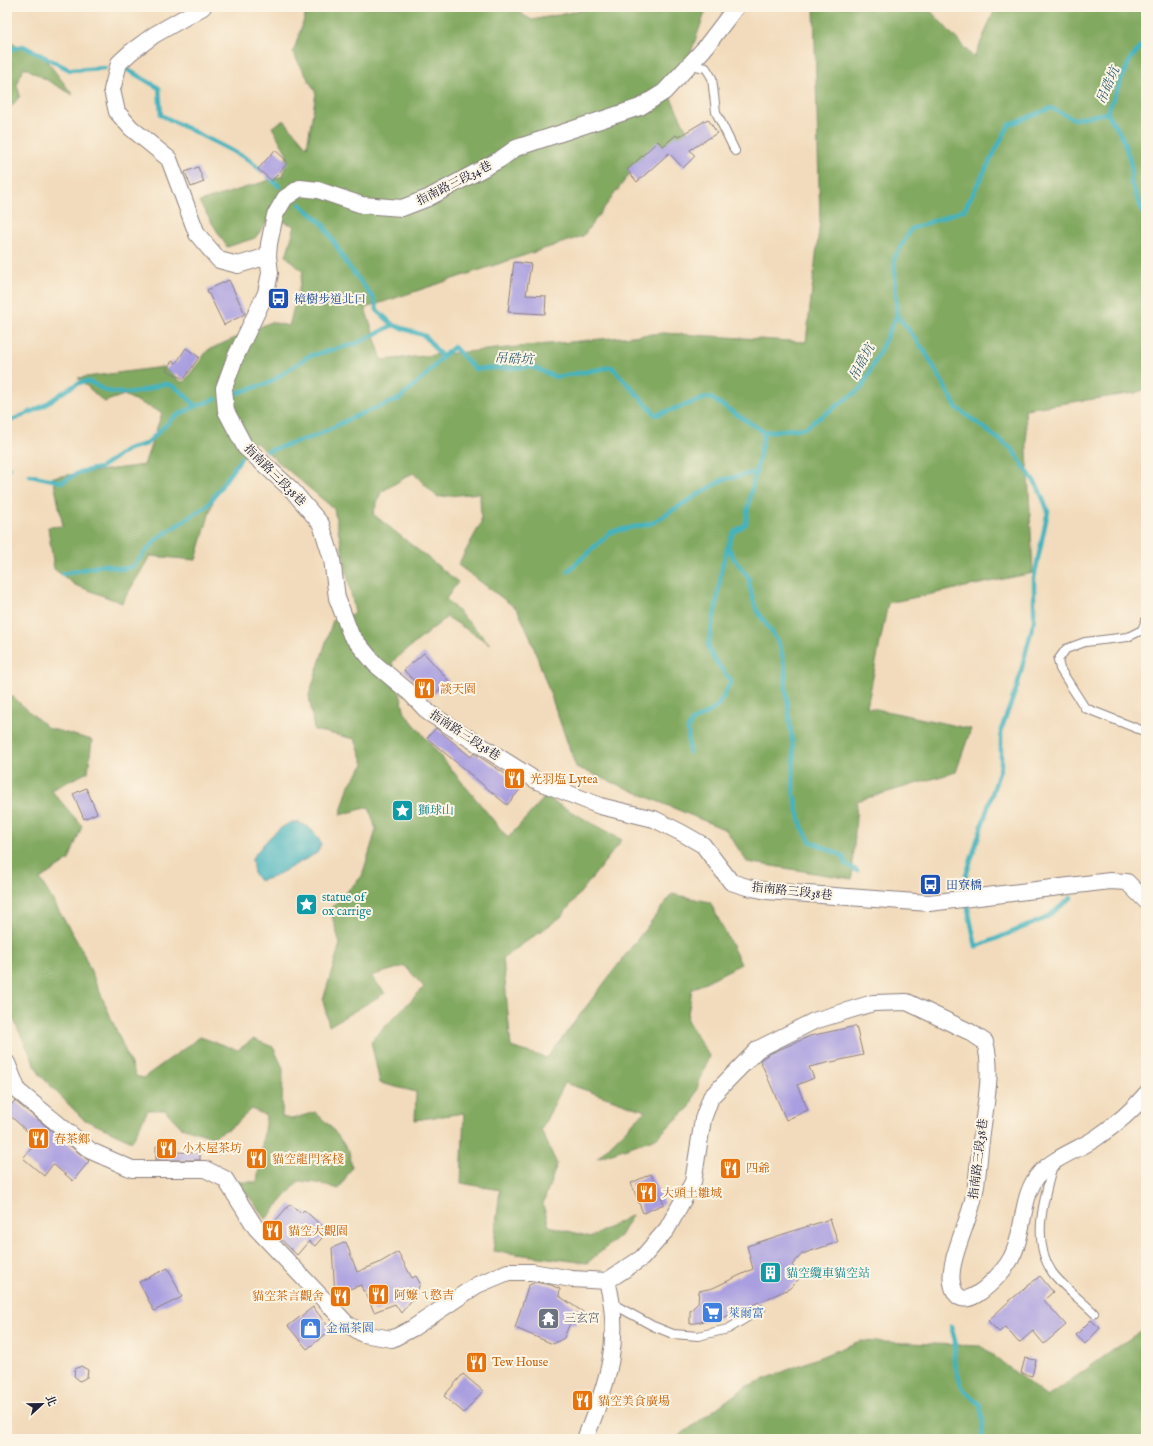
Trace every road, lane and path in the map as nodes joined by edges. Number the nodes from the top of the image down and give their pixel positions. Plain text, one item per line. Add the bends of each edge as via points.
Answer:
1 (203, 7) edge
2 (736, 7) edge
3 (690, 64) junction
4 (735, 151) dead end
5 (268, 256) junction
6 (1146, 620) edge
7 (1146, 732) edge
8 (1146, 902) edge
9 (7, 1063) edge
10 (1146, 1094) edge
11 (1053, 1162) junction
12 (607, 1281) junction
13 (613, 1304) junction
14 (761, 1309) dead end
15 (1094, 1313) dead end
16 (585, 1439) edge

1 - 5 street via 154,35 130,52 120,63 112,90 117,112 131,128 169,159 197,234 219,260 238,265
2 - 3 street, 指南路三段34巷
3 - 4 lane via 706,68 712,78 716,112
3 - 5 street, 指南路三段34巷 via 664,92 640,107 516,148 499,160 428,198 402,208 362,205 318,190 300,188 285,198 275,215
5 - 8 street, 指南路三段38巷 via 270,273 266,293 235,358 224,388 226,411 245,447 292,490 321,524 332,560 337,598 351,635 375,664 410,693 429,713 537,781 600,806 654,819 703,845 731,882 747,887 767,891 929,903 1110,881 1127,882
6 - 7 lane via 1142,630 1128,636 1085,642 1066,649 1058,660 1060,669 1085,708
9 - 12 street via 18,1091 91,1151 132,1169 205,1169 225,1179 256,1228 346,1323 363,1334 392,1339 477,1285 508,1272 532,1272 572,1279
10 - 11 street, 指南路三段38巷 via 1097,1138
11 - 12 street, 指南路三段38巷 via 1040,1173 1030,1188 1017,1248 1010,1262 986,1289 975,1296 960,1296 954,1290 951,1269 975,1190 989,1066 986,1042 907,1002 873,1003 814,1021 758,1049 711,1097 702,1119 693,1182 667,1229 642,1258
11 - 15 lane via 1042,1204 1043,1256 1053,1274
12 - 13 street
13 - 14 lane via 673,1334 698,1336 728,1329
13 - 16 street via 610,1371

